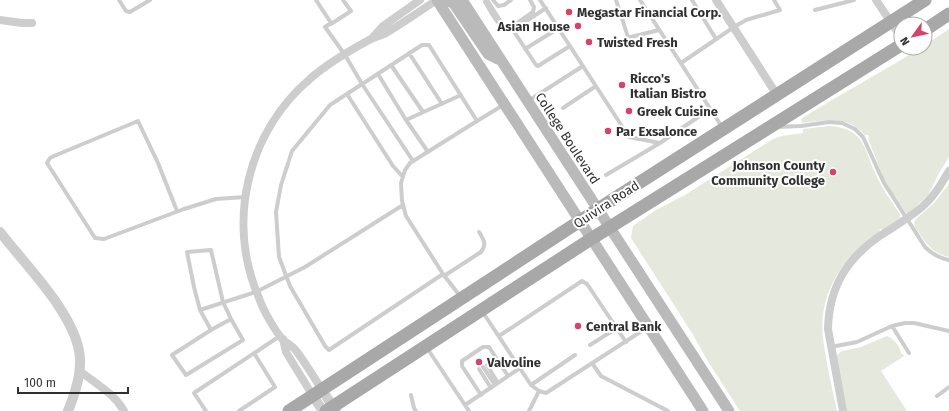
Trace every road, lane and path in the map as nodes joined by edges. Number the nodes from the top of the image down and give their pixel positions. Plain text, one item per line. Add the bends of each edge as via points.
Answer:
1 (119, 0) edge
2 (150, 0) edge
3 (316, 0) edge
4 (343, 0) edge
5 (420, 0) edge
6 (437, 0) edge
7 (448, 0) edge
8 (462, 0) edge
9 (486, 0) edge
10 (493, 0) edge
11 (511, 0) edge
12 (530, 0) edge
13 (540, 0) edge
14 (616, 0) edge
15 (640, 0) edge
16 (692, 0) edge
17 (716, 0) edge
18 (774, 0) edge
19 (854, 0) edge
20 (876, 0) edge
21 (925, 0) edge
22 (546, 8) junction
23 (815, 10) dead end
24 (949, 14) edge
25 (0, 20) edge
26 (891, 21) junction
27 (32, 23) dead end
28 (331, 24) junction
29 (893, 24) edge
30 (933, 25) edge
31 (734, 27) junction
32 (558, 28) junction
33 (512, 29) junction
34 (659, 30) junction
35 (371, 39) junction
36 (716, 39) junction
37 (570, 46) junction
38 (525, 49) junction
39 (893, 50) edge
40 (409, 53) junction
41 (345, 55) junction
42 (500, 59) junction
43 (681, 63) junction
44 (391, 65) junction
45 (583, 66) junction
46 (378, 74) junction
47 (362, 84) junction
48 (596, 86) junction
49 (347, 94) junction
50 (461, 95) junction
51 (777, 95) junction
52 (528, 102) junction
53 (442, 104) junction
54 (505, 104) junction
55 (563, 108) dead end
56 (710, 109) junction
57 (422, 112) junction
58 (406, 120) junction
59 (477, 121) junction
60 (768, 128) junction
61 (723, 129) junction
62 (660, 143) junction
63 (428, 152) junction
64 (413, 161) junction
65 (949, 171) edge
66 (606, 175) dead end
67 (403, 177) junction
68 (245, 197) junction
69 (403, 205) junction
70 (597, 209) junction
71 (177, 211) junction
72 (906, 219) junction
73 (580, 220) junction
74 (610, 228) junction
75 (0, 232) edge
76 (479, 232) dead end
77 (591, 239) junction
78 (949, 260) edge
79 (444, 275) junction
80 (286, 277) junction
81 (256, 292) junction
82 (461, 298) junction
83 (223, 302) junction
84 (200, 310) junction
85 (481, 310) junction
86 (231, 319) junction
87 (892, 326) junction
88 (649, 327) junction
89 (617, 328) junction
90 (211, 330) junction
91 (949, 331) edge
92 (499, 336) junction
93 (282, 338) junction
94 (626, 342) junction
95 (590, 345) dead end
96 (426, 346) junction
97 (830, 347) junction
98 (909, 352) dead end
99 (254, 353) junction
100 (575, 355) dead end
101 (592, 363) junction
102 (520, 368) junction
103 (80, 372) junction
104 (508, 376) junction
105 (495, 385) junction
106 (531, 385) junction
107 (949, 387) edge
108 (539, 391) junction
109 (318, 393) junction
110 (411, 395) dead end
111 (481, 395) junction
112 (937, 396) dead end
113 (465, 405) junction
114 (329, 410) edge
115 (68, 411) edge
116 (124, 411) edge
117 (206, 411) edge
118 (239, 411) edge
119 (289, 411) edge
120 (416, 411) edge
121 (469, 411) edge
122 (529, 411) edge
123 (668, 411) edge
124 (703, 411) edge
125 (730, 411) edge
126 (842, 411) edge

1 - 2 lane via 126,11 130,12
3 - 28 lane
4 - 28 lane via 351,11
5 - 35 street via 383,26
6 - 35 street via 385,34
6 - 54 main road
7 - 42 main road via 454,4 488,54
8 - 42 main road, College Boulevard
9 - 33 lane via 501,26 508,30
10 - 11 lane via 501,6
12 - 33 lane via 534,6 533,12
13 - 22 lane
14 - 34 lane via 628,37
15 - 34 lane
16 - 36 lane
17 - 31 street
18 - 31 lane via 780,10 746,20
19 - 23 lane
20 - 26 street
21 - 26 main road, Quivira Road
22 - 32 lane
22 - 33 lane
24 - 30 main road
25 - 27 street
26 - 29 street
26 - 51 main road, Quivira Road
28 - 41 lane via 325,28
31 - 36 lane
31 - 51 street
32 - 37 lane
32 - 38 lane
33 - 38 lane
34 - 43 lane
35 - 41 street
36 - 43 lane
37 - 38 lane via 538,66
37 - 45 lane
39 - 60 main road, Quivira Road
40 - 44 lane
40 - 50 lane via 422,45 429,45
40 - 53 lane
41 - 47 lane
41 - 68 street via 311,78 280,110 259,146
42 - 52 main road, College Boulevard
43 - 56 lane
44 - 46 lane
44 - 57 lane
45 - 48 lane
45 - 52 lane
46 - 47 lane
46 - 58 lane
47 - 49 lane
47 - 64 lane
48 - 55 lane
48 - 62 lane via 629,136
49 - 67 lane via 393,166
49 - 80 lane via 330,105 292,151 281,185 276,212 279,257
50 - 53 lane
50 - 59 lane
51 - 61 main road, Quivira Road
52 - 70 main road, College Boulevard
53 - 57 lane
54 - 59 lane
54 - 73 main road
56 - 61 lane
56 - 62 lane
57 - 58 lane
58 - 63 lane
59 - 63 lane
60 - 72 lane via 829,122 842,123 855,129 863,137 884,183
60 - 74 main road, Quivira Road
61 - 70 main road, Quivira Road
62 - 66 lane
63 - 64 lane
64 - 67 lane via 405,170
65 - 72 street via 933,196
67 - 69 lane
68 - 71 lane via 216,199
68 - 81 street via 245,251
69 - 79 lane via 406,216
69 - 80 lane
70 - 73 main road, Quivira Road
70 - 74 main road, College Boulevard
71 - 71 lane via 104,239 95,238 48,163 54,156 138,121
72 - 78 lane via 932,254
72 - 97 street via 865,246 843,273 833,294 828,315
73 - 77 main road
73 - 82 main road, Quivira Road
74 - 77 main road, Quivira Road
74 - 125 main road, College Boulevard
75 - 103 street via 69,324 79,352
76 - 79 lane via 485,241 481,252
77 - 85 main road, Quivira Road
77 - 88 main road
79 - 80 lane via 329,350
79 - 82 lane
80 - 81 lane
81 - 83 lane
81 - 93 street
82 - 109 main road, Quivira Road
83 - 84 lane
83 - 84 lane via 211,250 188,252
83 - 86 lane
84 - 90 lane
85 - 92 lane
85 - 96 main road, Quivira Road
86 - 90 lane
86 - 90 lane via 243,340 186,375 172,355
87 - 91 lane via 914,323
87 - 97 lane via 858,342
87 - 98 lane
88 - 94 lane
88 - 124 main road
89 - 92 lane via 587,284 582,281
89 - 94 lane
89 - 95 lane
92 - 102 lane
93 - 99 lane
93 - 109 street via 296,350
94 - 101 lane
96 - 113 lane
96 - 114 main road, Quivira Road
97 - 126 street
99 - 117 lane via 194,393
99 - 118 lane via 275,386
100 - 106 lane
101 - 108 lane via 546,393
101 - 123 lane via 601,376
102 - 104 lane
102 - 106 lane
103 - 115 street
103 - 116 street via 106,390
104 - 105 lane
104 - 111 lane via 489,348 484,347 462,361 461,364
105 - 105 lane via 483,367
105 - 111 lane
106 - 108 lane
107 - 112 lane
108 - 122 lane
109 - 114 street
109 - 119 main road, Quivira Road
110 - 120 lane
111 - 113 lane
113 - 121 lane

